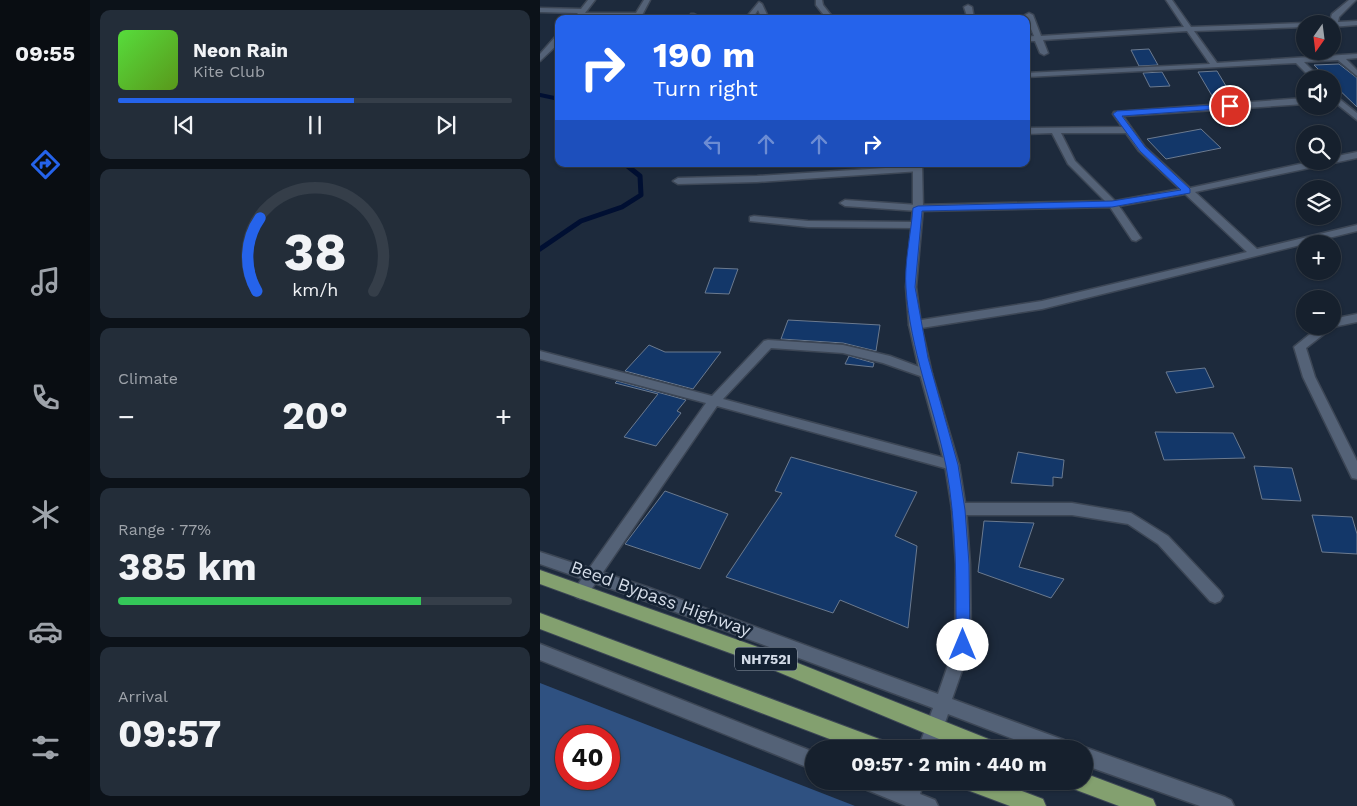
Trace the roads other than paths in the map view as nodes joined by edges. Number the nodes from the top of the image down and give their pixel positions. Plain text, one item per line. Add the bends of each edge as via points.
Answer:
1 (592, 0) edge
2 (647, 0) edge
3 (819, 0) edge
4 (1169, 0) edge
5 (1352, 0) edge
6 (968, 7) dead end
7 (540, 10) edge
8 (580, 15) edge
9 (638, 15) edge
10 (751, 15) edge
11 (764, 15) edge
12 (828, 15) edge
13 (970, 15) edge
14 (1336, 15) edge
15 (1030, 18) edge
16 (1357, 24) edge
17 (1296, 25) edge
18 (1341, 25) edge
19 (1188, 29) junction
20 (1038, 39) junction
21 (1030, 40) edge
22 (540, 46) edge
23 (555, 46) edge
24 (1044, 53) dead end
25 (1357, 56) edge
26 (1341, 57) edge
27 (1341, 58) edge
28 (540, 59) edge
29 (1298, 60) joint
30 (1215, 66) junction
31 (1308, 70) edge
32 (1357, 74) edge
33 (1030, 75) edge
34 (1296, 102) edge
35 (1341, 104) edge
36 (1357, 117) edge
37 (1129, 130) junction
38 (1030, 131) edge
39 (1054, 131) junction
40 (1357, 155) edge
41 (1341, 158) edge
42 (917, 167) edge
43 (1296, 168) edge
44 (678, 181) dead end
45 (1187, 191) junction
46 (845, 203) dead end
47 (1112, 204) junction
48 (918, 208) junction
49 (754, 219) dead end
50 (915, 225) junction
51 (1357, 228) edge
52 (1136, 238) dead end
53 (1256, 254) junction
54 (1357, 318) edge
55 (1341, 321) edge
56 (915, 325) junction
57 (1316, 335) edge
58 (540, 354) edge
59 (926, 374) junction
60 (714, 401) junction
61 (952, 465) junction
62 (1357, 474) edge
63 (959, 510) junction
64 (540, 558) edge
65 (592, 576) junction
66 (540, 577) edge
67 (581, 592) junction
68 (1215, 596) dead end
69 (540, 620) edge
70 (540, 652) edge
71 (943, 704) junction
72 (933, 728) junction
73 (858, 740) edge
74 (929, 740) edge
75 (965, 740) edge
76 (1040, 740) edge
77 (805, 756) edge
78 (1093, 759) edge
79 (1093, 787) edge
80 (889, 790) edge
81 (913, 790) edge
82 (994, 790) edge
83 (910, 798) junction
84 (929, 806) edge
85 (1036, 806) edge
86 (1146, 806) edge
87 (1225, 806) edge

1 - 8 street
2 - 9 street
3 - 12 street
4 - 19 street
5 - 14 street
6 - 13 street
7 - 8 street
10 - 11 street via 759,4
15 - 20 street
16 - 18 street
17 - 19 street
19 - 20 street
19 - 30 street
20 - 21 street
20 - 24 street
22 - 23 street
23 - 28 street
25 - 26 street
27 - 32 street
29 - 30 street
29 - 31 street
30 - 33 street
34 - 37 street via 1117,114
35 - 36 street
37 - 39 street
37 - 45 street via 1142,149
38 - 39 street
39 - 47 street via 1070,162
40 - 41 street
42 - 44 street via 757,179
42 - 48 street
43 - 45 street
45 - 47 street
45 - 53 street
46 - 48 street
47 - 48 street
47 - 52 street
48 - 50 street
49 - 50 street via 808,224
50 - 56 street via 910,287
51 - 53 street
53 - 56 street via 1042,305
54 - 55 street
56 - 59 street
57 - 62 street via 1300,347 1309,377
58 - 60 street
59 - 60 street via 886,358 843,349 768,344
59 - 61 street
60 - 61 street
60 - 65 street
61 - 63 street
63 - 68 street via 1072,509 1131,518 1163,540
63 - 71 street via 963,645
64 - 65 street
65 - 67 street
65 - 71 street
66 - 67 highway, Beed Bypass Highway / NH752I
67 - 72 highway, Beed Bypass Highway / NH752I via 755,654
69 - 73 highway, NH752I
70 - 77 street
71 - 72 street
71 - 76 street
72 - 74 street
72 - 75 highway, Beed Bypass Highway / NH752I
78 - 87 street
79 - 86 highway
80 - 83 street
81 - 83 street
82 - 85 highway
83 - 84 street

